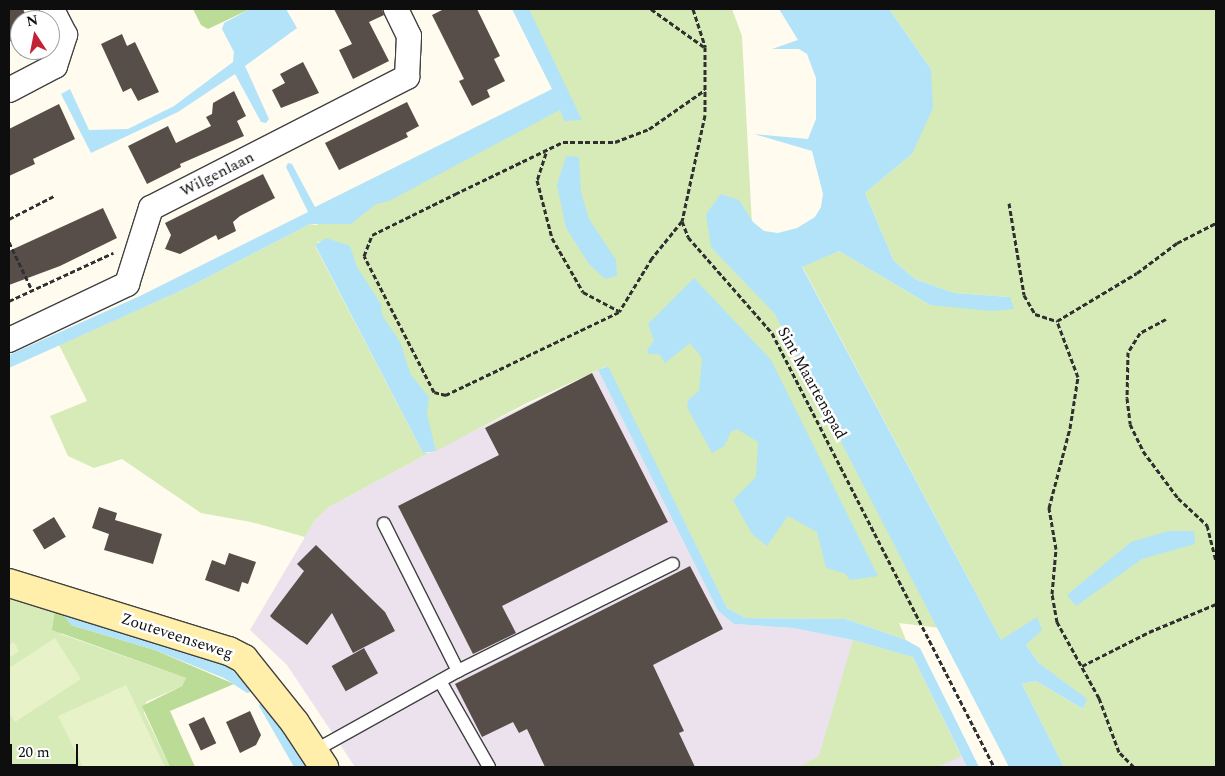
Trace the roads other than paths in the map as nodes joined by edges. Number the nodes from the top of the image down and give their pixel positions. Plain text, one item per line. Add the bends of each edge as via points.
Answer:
1 (52, 9) edge
2 (396, 9) edge
3 (9, 90) edge
4 (9, 340) edge
5 (384, 524) dead end
6 (673, 564) dead end
7 (9, 583) edge
8 (458, 671) junction
9 (440, 681) junction
10 (319, 759) edge
11 (489, 767) edge

1 - 3 street via 65,35 55,66
2 - 4 street, Wilgenlaan via 409,36 406,77 150,208 127,284
5 - 8 lane
6 - 8 lane
7 - 10 street, Zouteveenseweg via 229,651 255,670
8 - 9 lane
9 - 10 lane
9 - 11 lane

